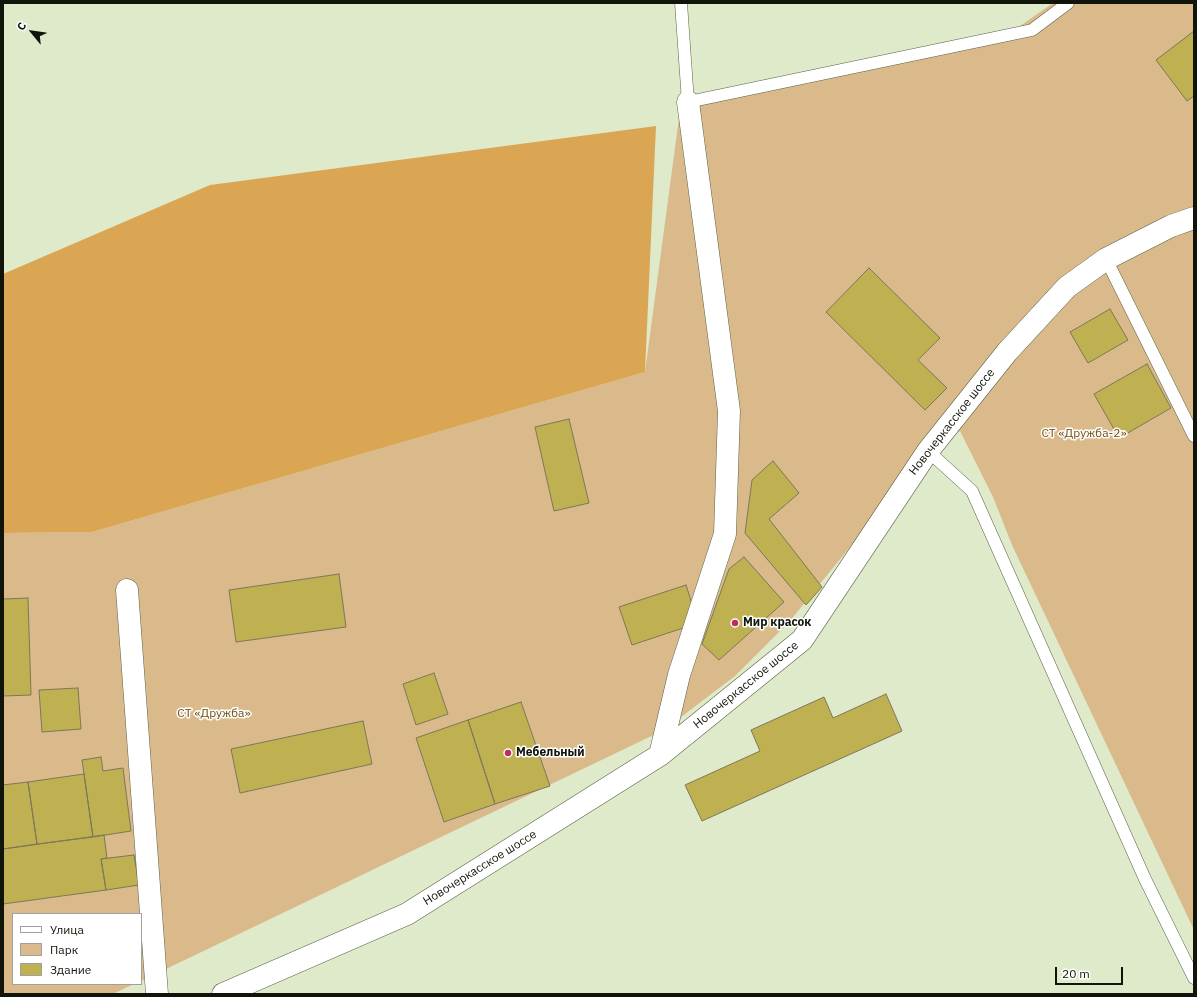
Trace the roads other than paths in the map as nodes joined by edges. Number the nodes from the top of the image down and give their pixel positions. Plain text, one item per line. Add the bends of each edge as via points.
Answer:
1 (680, 3) edge
2 (1068, 3) edge
3 (688, 102) junction
4 (1194, 218) edge
5 (1106, 260) junction
6 (1194, 436) edge
7 (928, 450) junction
8 (127, 590) dead end
9 (660, 755) junction
10 (1194, 978) edge
11 (157, 994) edge
12 (223, 994) edge

1 - 3 lane
2 - 3 lane via 1032,30
3 - 9 street via 729,411 726,534 679,675
4 - 5 street, Новочеркасское шоссе via 1171,226
5 - 6 lane
5 - 7 street, Новочеркасское шоссе via 1062,292 1007,352
7 - 9 street, Новочеркасское шоссе via 802,640
7 - 10 lane via 972,491 1145,879
8 - 11 street
9 - 12 street, Новочеркасское шоссе via 407,914

